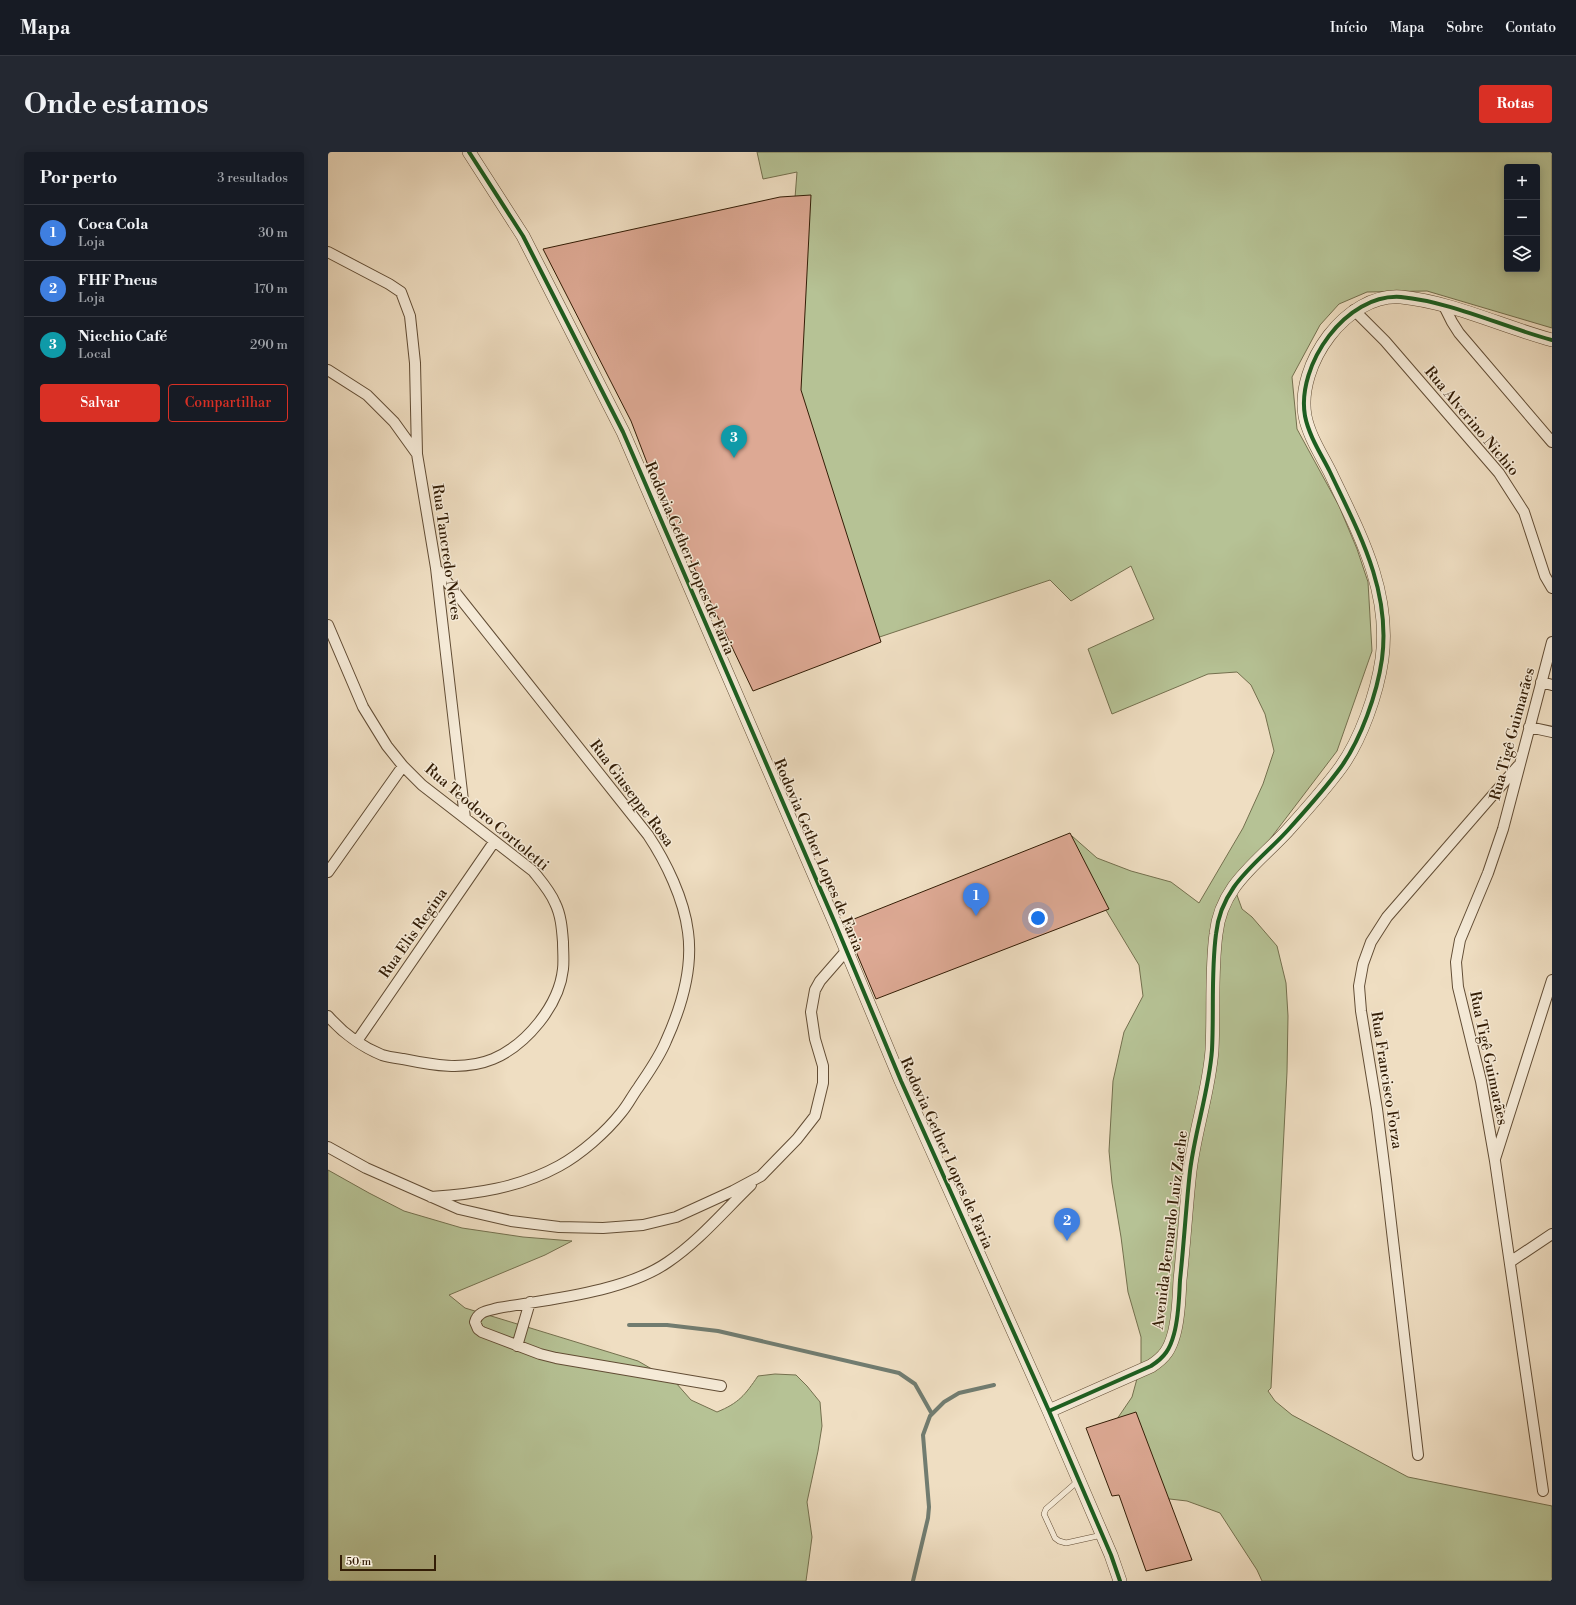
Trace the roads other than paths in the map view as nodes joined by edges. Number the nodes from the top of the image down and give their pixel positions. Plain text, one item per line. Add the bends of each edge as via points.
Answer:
1 (469, 152) edge
2 (328, 252) edge
3 (1444, 306) junction
4 (1354, 310) junction
5 (1552, 340) edge
6 (328, 370) edge
7 (1552, 442) edge
8 (418, 454) junction
9 (436, 568) junction
10 (1552, 588) edge
11 (328, 625) edge
12 (1552, 642) edge
13 (1541, 682) junction
14 (1552, 685) edge
15 (1529, 727) junction
16 (1552, 732) edge
17 (1520, 764) junction
18 (403, 766) junction
19 (465, 818) junction
20 (494, 842) junction
21 (328, 872) edge
22 (847, 950) junction
23 (1552, 980) edge
24 (328, 1016) edge
25 (357, 1041) junction
26 (328, 1147) edge
27 (1494, 1161) junction
28 (761, 1176) junction
29 (431, 1197) junction
30 (1552, 1234) edge
31 (1510, 1262) junction
32 (530, 1302) junction
33 (518, 1346) junction
34 (721, 1386) dead end
35 (1049, 1410) junction
36 (1418, 1455) dead end
37 (1078, 1481) junction
38 (1543, 1490) dead end
39 (1102, 1535) junction
40 (1120, 1581) edge

1 - 22 street, Rodovia Gether Lopes de Faria via 523,236 623,432
2 - 8 street, Rua Tancredo Neves via 401,292 410,316 415,363
3 - 4 street, Avenida Bernardo Luiz Zache via 1398,297 1383,298
3 - 5 street, Avenida Bernardo Luiz Zache
3 - 7 street via 1459,333
4 - 10 street, Rua Alverino Nichio via 1385,341 1499,473 1524,512
4 - 35 street, Avenida Bernardo Luiz Zache via 1334,328 1319,352 1308,379 1305,409 1313,437 1362,538 1382,605 1382,655 1375,695 1354,745 1342,766 1286,832 1241,876 1222,907 1214,947 1212,1051 1190,1170 1177,1323 1169,1348 1162,1359 1151,1366
6 - 8 street via 367,395 394,422
8 - 9 street, Rua Tancredo Neves
9 - 19 street, Rua Tancredo Neves
9 - 29 street, Rua Giuseppe Rosa via 660,853 682,907 689,948 687,976 666,1042 621,1113 600,1135 559,1166 511,1185 489,1191
11 - 18 street, Rua Teodoro Cortoletti via 363,708
12 - 13 street, Rua Tigê Guimarães
13 - 14 street
13 - 15 street, Rua Tigê Guimarães
15 - 16 street
15 - 17 street, Rua Tigê Guimarães
17 - 27 street, Rua Tigê Guimarães via 1503,829 1460,940 1456,962 1458,988 1481,1081
17 - 36 street, Rua Francisco Forza via 1387,917 1371,942 1358,986 1382,1148
18 - 19 street, Rua Teodoro Cortoletti via 422,785
18 - 21 street
19 - 20 street, Rua Teodoro Cortoletti
20 - 25 street, Rua Elis Regina
20 - 25 street, Rua Teodoro Cortoletti via 533,871 556,903 561,918 563,970 554,998 544,1017 511,1050 492,1060 469,1065 434,1065 382,1055
22 - 28 street via 820,981 812,1001 815,1039 823,1066 823,1083 815,1116 797,1139
22 - 35 street, Rodovia Gether Lopes de Faria via 898,1073
23 - 27 street
24 - 25 street, Rua Teodoro Cortoletti
26 - 29 street via 366,1168
27 - 31 street, Rua Tigê Guimarães
28 - 29 street via 676,1217 643,1225 603,1228 559,1227 511,1221 458,1209
28 - 32 street via 696,1239 667,1262 639,1277 610,1287
30 - 31 street
31 - 38 street, Rua Tigê Guimarães
32 - 33 street
32 - 33 street via 481,1312 476,1318 478,1329
33 - 34 street via 556,1358
35 - 37 street, Rodovia Gether Lopes de Faria
37 - 39 street, Rodovia Gether Lopes de Faria
37 - 39 lane via 1050,1504 1044,1514 1055,1538 1059,1541 1066,1543
39 - 40 street, Rodovia Gether Lopes de Faria

